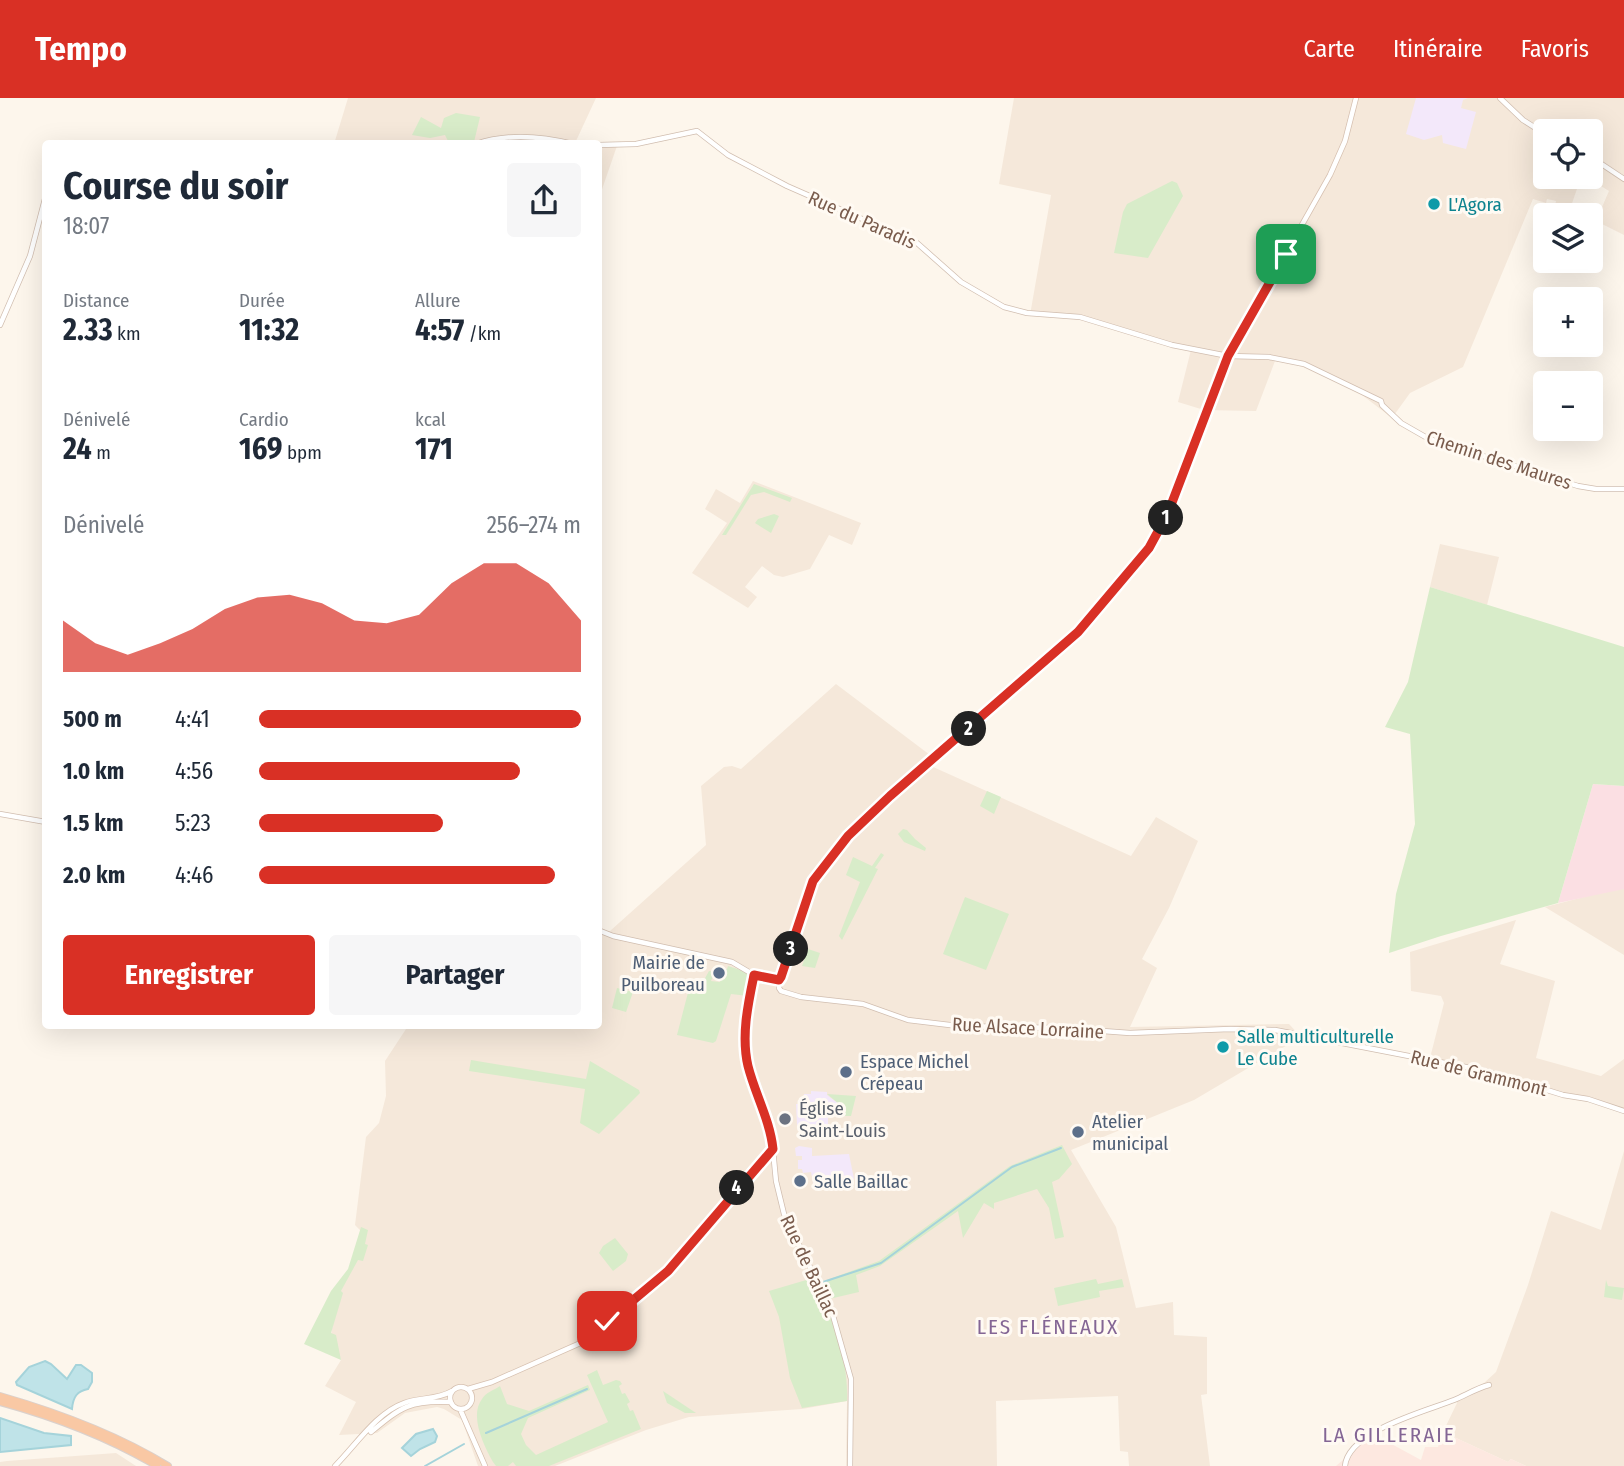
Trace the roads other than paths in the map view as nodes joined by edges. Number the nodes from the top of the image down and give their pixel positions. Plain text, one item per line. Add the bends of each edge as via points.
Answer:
1 (1356, 98) edge
2 (1500, 98) edge
3 (1533, 127) edge
4 (490, 140) edge
5 (552, 140) edge
6 (602, 145) edge
7 (1603, 165) edge
8 (1624, 179) edge
9 (42, 210) edge
10 (0, 325) edge
11 (1228, 356) junction
12 (1624, 489) edge
13 (0, 814) edge
14 (42, 821) edge
15 (602, 931) edge
16 (754, 975) junction
17 (779, 980) junction
18 (1291, 1034) joint
19 (1624, 1111) edge
20 (773, 1149) junction
21 (763, 1160) junction
22 (774, 1163) junction
23 (631, 1302) junction
24 (621, 1304) junction
25 (628, 1310) junction
26 (611, 1315) junction
27 (615, 1321) junction
28 (585, 1341) junction
29 (492, 1382) junction
30 (1489, 1385) dead end
31 (468, 1389) junction
32 (452, 1391) junction
33 (0, 1396) edge
34 (472, 1398) junction
35 (0, 1402) edge
36 (451, 1402) junction
37 (463, 1408) junction
38 (362, 1439) junction
39 (157, 1466) edge
40 (168, 1466) edge
41 (335, 1466) edge
42 (485, 1466) edge
43 (850, 1466) edge
44 (1345, 1466) edge

1 - 11 street via 1330,175
2 - 3 street
4 - 5 street via 532,136
6 - 11 street, Rue du Paradis via 636,144 697,131 728,155 787,186 917,243 961,282 1004,306 1027,313 1080,317 1164,343
7 - 8 street
9 - 10 street via 30,256
11 - 12 street, Chemin des Maures via 1304,364 1381,401 1401,423 1429,439 1578,486
11 - 17 street via 1168,513 1149,548 1078,632 863,822 817,872
13 - 14 street
15 - 16 street via 732,962
16 - 17 street
16 - 20 street, Rue de Baillac via 745,1030 747,1063
17 - 18 street, Rue Alsace Lorraine via 784,992 801,997 863,1004 908,1020 958,1026 1130,1033 1251,1029
18 - 19 street, Rue de Grammont via 1486,1070
20 - 21 street
20 - 22 street, Rue de Baillac
21 - 22 street
21 - 23 street via 668,1271
22 - 43 street, Rue de Baillac via 784,1214 832,1312 851,1380
23 - 24 street
23 - 25 street
24 - 25 street
24 - 26 street
25 - 27 street via 625,1321
26 - 27 street
26 - 28 street
27 - 28 street
28 - 29 street
29 - 31 street
29 - 34 street
30 - 44 street via 1390,1423 1352,1450
31 - 32 street
31 - 34 street
32 - 36 street
32 - 38 street via 395,1407
33 - 40 highway via 104,1432
34 - 37 street
35 - 39 highway via 96,1435
36 - 37 street
36 - 38 street via 404,1407
37 - 42 street
38 - 41 street

